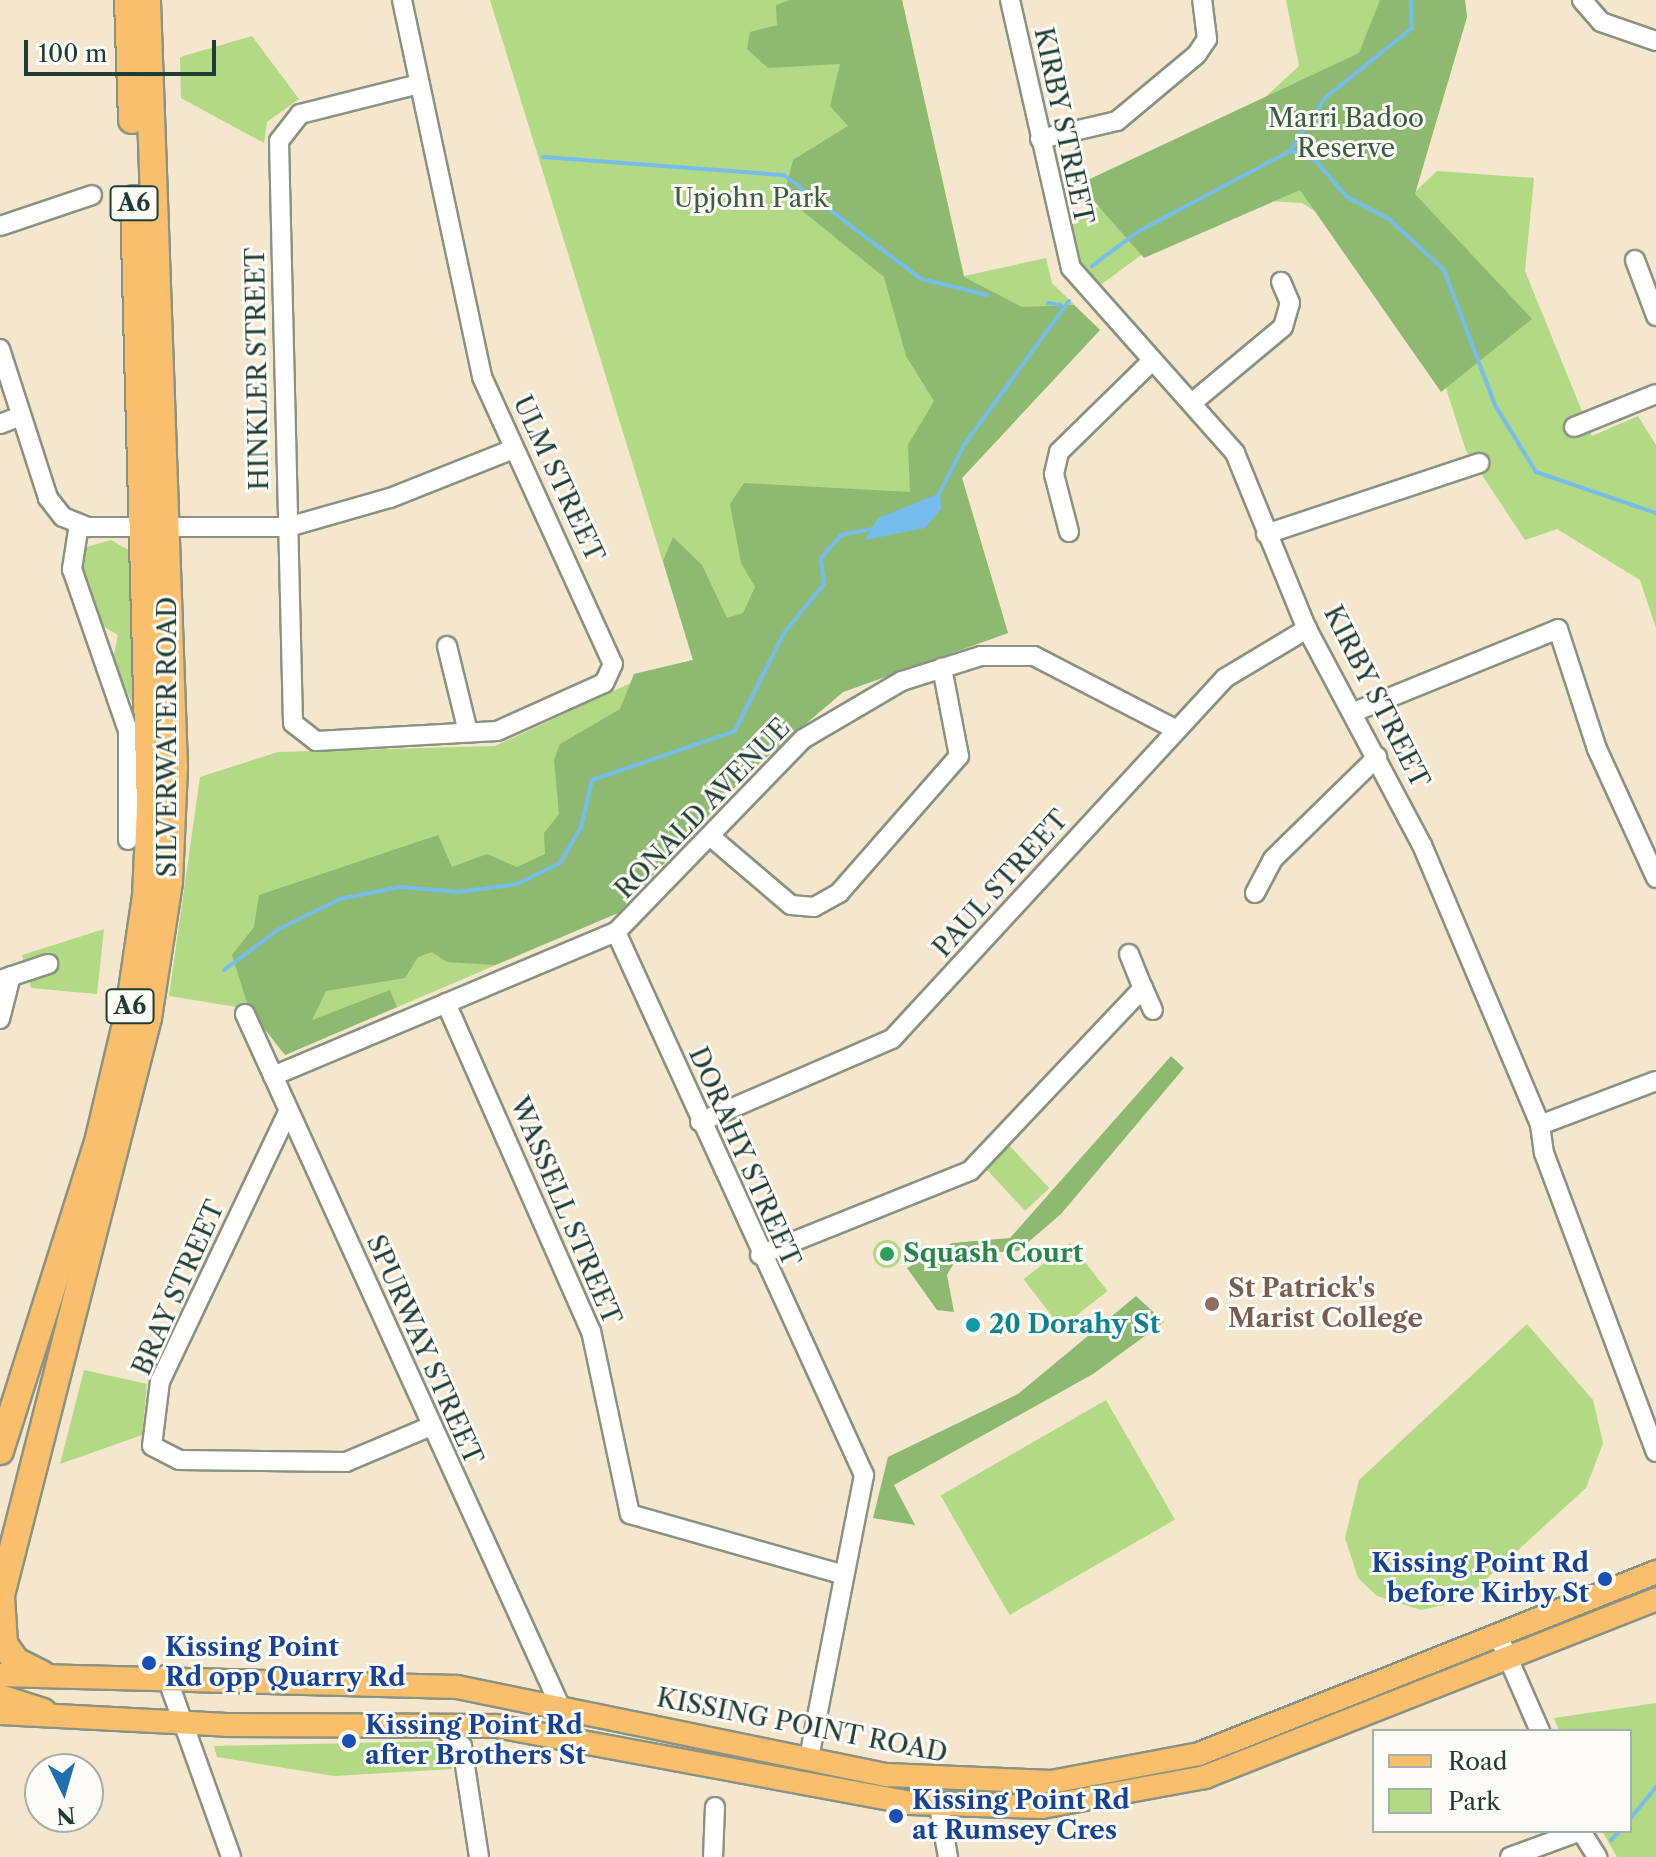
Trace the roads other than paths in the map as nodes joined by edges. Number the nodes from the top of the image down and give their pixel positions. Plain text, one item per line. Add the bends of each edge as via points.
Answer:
1 (128, 0) edge
2 (147, 0) edge
3 (402, 0) edge
4 (1010, 0) edge
5 (1202, 0) edge
6 (1582, 0) edge
7 (1656, 41) edge
8 (419, 84) junction
9 (1040, 139) junction
10 (92, 195) dead end
11 (0, 226) edge
12 (1635, 260) dead end
13 (1281, 282) dead end
14 (1656, 316) edge
15 (0, 349) edge
16 (1151, 362) junction
17 (1656, 394) edge
18 (1193, 402) junction
19 (21, 416) junction
20 (0, 424) edge
21 (1574, 427) dead end
22 (514, 449) junction
23 (1480, 463) dead end
24 (79, 524) junction
25 (288, 527) junction
26 (155, 532) junction
27 (1069, 532) dead end
28 (1266, 534) junction
29 (1307, 629) junction
30 (447, 646) dead end
31 (942, 668) junction
32 (1354, 712) junction
33 (1177, 730) junction
34 (468, 732) junction
35 (316, 741) joint
36 (1377, 757) junction
37 (711, 837) junction
38 (128, 840) dead end
39 (1656, 878) edge
40 (1255, 893) dead end
41 (616, 932) junction
42 (1129, 954) dead end
43 (48, 964) dead end
44 (6, 978) edge
45 (1143, 988) junction
46 (446, 1003) junction
47 (1153, 1010) dead end
48 (245, 1014) dead end
49 (0, 1019) edge
50 (273, 1076) junction
51 (1656, 1081) edge
52 (288, 1112) junction
53 (700, 1122) junction
54 (1540, 1125) junction
55 (760, 1255) junction
56 (17, 1394) junction
57 (429, 1427) junction
58 (0, 1428) edge
59 (0, 1451) edge
60 (1656, 1452) edge
61 (1656, 1572) edge
62 (841, 1574) junction
63 (0, 1598) edge
64 (1656, 1599) edge
65 (1498, 1635) junction
66 (1508, 1659) junction
67 (42, 1674) junction
68 (0, 1675) edge
69 (166, 1675) junction
70 (0, 1698) edge
71 (560, 1706) junction
72 (43, 1712) junction
73 (0, 1713) edge
74 (182, 1723) junction
75 (437, 1723) junction
76 (1539, 1729) edge
77 (809, 1759) junction
78 (939, 1806) junction
79 (715, 1807) dead end
80 (1576, 1833) edge
81 (1582, 1833) edge
82 (231, 1857) edge
83 (479, 1857) edge
84 (713, 1857) edge
85 (948, 1857) edge
86 (1510, 1857) edge
87 (1597, 1857) edge

1 - 26 highway, SILVERWATER ROAD / A6
2 - 26 highway, SILVERWATER ROAD / A6
3 - 8 street, ULM STREET
4 - 9 street, KIRBY STREET
5 - 9 street via 1207,39 1197,54 1117,121
6 - 7 street via 1601,22
8 - 22 street, ULM STREET via 482,377
8 - 25 street, HINKLER STREET via 300,114 279,141
9 - 16 street, KIRBY STREET via 1071,268
10 - 11 street
12 - 14 street
13 - 18 street via 1290,303 1283,327
15 - 19 street
16 - 18 street, KIRBY STREET
16 - 27 street via 1059,452 1054,474
17 - 21 street
18 - 28 street, KIRBY STREET via 1229,442
19 - 20 street
19 - 24 street via 48,498
22 - 25 street via 390,498
22 - 34 street, ULM STREET via 613,664 604,683 497,731
23 - 28 street
24 - 26 street
24 - 38 street via 72,569 128,731
25 - 26 street
25 - 35 street, HINKLER STREET via 293,723
26 - 56 highway, SILVERWATER ROAD / A6 via 150,807 132,995 99,1138
26 - 63 highway, SILVERWATER ROAD / A6 via 174,767 164,928 137,1065
28 - 29 street, KIRBY STREET
29 - 32 street, KIRBY STREET
29 - 33 street, PAUL STREET via 1238,667
30 - 34 street
31 - 33 street, RONALD AVENUE via 999,653 1034,656
31 - 37 street, RONALD AVENUE via 861,700 803,739
31 - 37 street via 959,756 839,893 814,907 791,905
32 - 36 street, KIRBY STREET
32 - 39 street via 1558,629 1597,749
33 - 53 street, PAUL STREET via 892,1039
34 - 35 street, ULM STREET
36 - 40 street via 1273,859
36 - 54 street, KIRBY STREET via 1422,845
37 - 41 street, RONALD AVENUE
41 - 46 street
41 - 53 street, DORAHY STREET
42 - 45 street
43 - 44 street
44 - 49 street
45 - 47 street
45 - 55 street via 970,1171
46 - 50 street
46 - 62 street, WASSELL STREET via 591,1331 630,1514
48 - 50 street, SPURWAY STREET
50 - 52 street, SPURWAY STREET
51 - 54 street
52 - 57 street, SPURWAY STREET
52 - 57 street, BRAY STREET via 160,1381 152,1446 179,1460 346,1462
53 - 55 street, DORAHY STREET
54 - 60 street, KIRBY STREET via 1544,1153
55 - 62 street, DORAHY STREET via 864,1475
56 - 58 highway, SILVERWATER ROAD / A6
56 - 59 highway, SILVERWATER ROAD / A6
57 - 71 street, SPURWAY STREET
61 - 65 main road, KISSING POINT ROAD
62 - 77 street, DORAHY STREET
63 - 67 highway, SILVERWATER ROAD via 4,1644 16,1661
64 - 66 main road, KISSING POINT ROAD
65 - 66 street
65 - 77 main road, KISSING POINT ROAD via 1245,1737 1136,1770 979,1784
66 - 76 street
66 - 78 main road, KISSING POINT ROAD via 1173,1786 1042,1807
67 - 68 main road, KISSING POINT ROAD
67 - 69 main road, KISSING POINT ROAD
69 - 71 main road, KISSING POINT ROAD via 457,1687
69 - 74 street
70 - 72 highway
71 - 77 main road, KISSING POINT ROAD
72 - 73 main road, KISSING POINT ROAD
72 - 74 main road, KISSING POINT ROAD
74 - 75 main road, KISSING POINT ROAD
74 - 82 street
75 - 78 main road, KISSING POINT ROAD via 546,1731
75 - 83 street via 454,1733 466,1764
78 - 85 street
79 - 84 street
80 - 86 street
81 - 87 street

